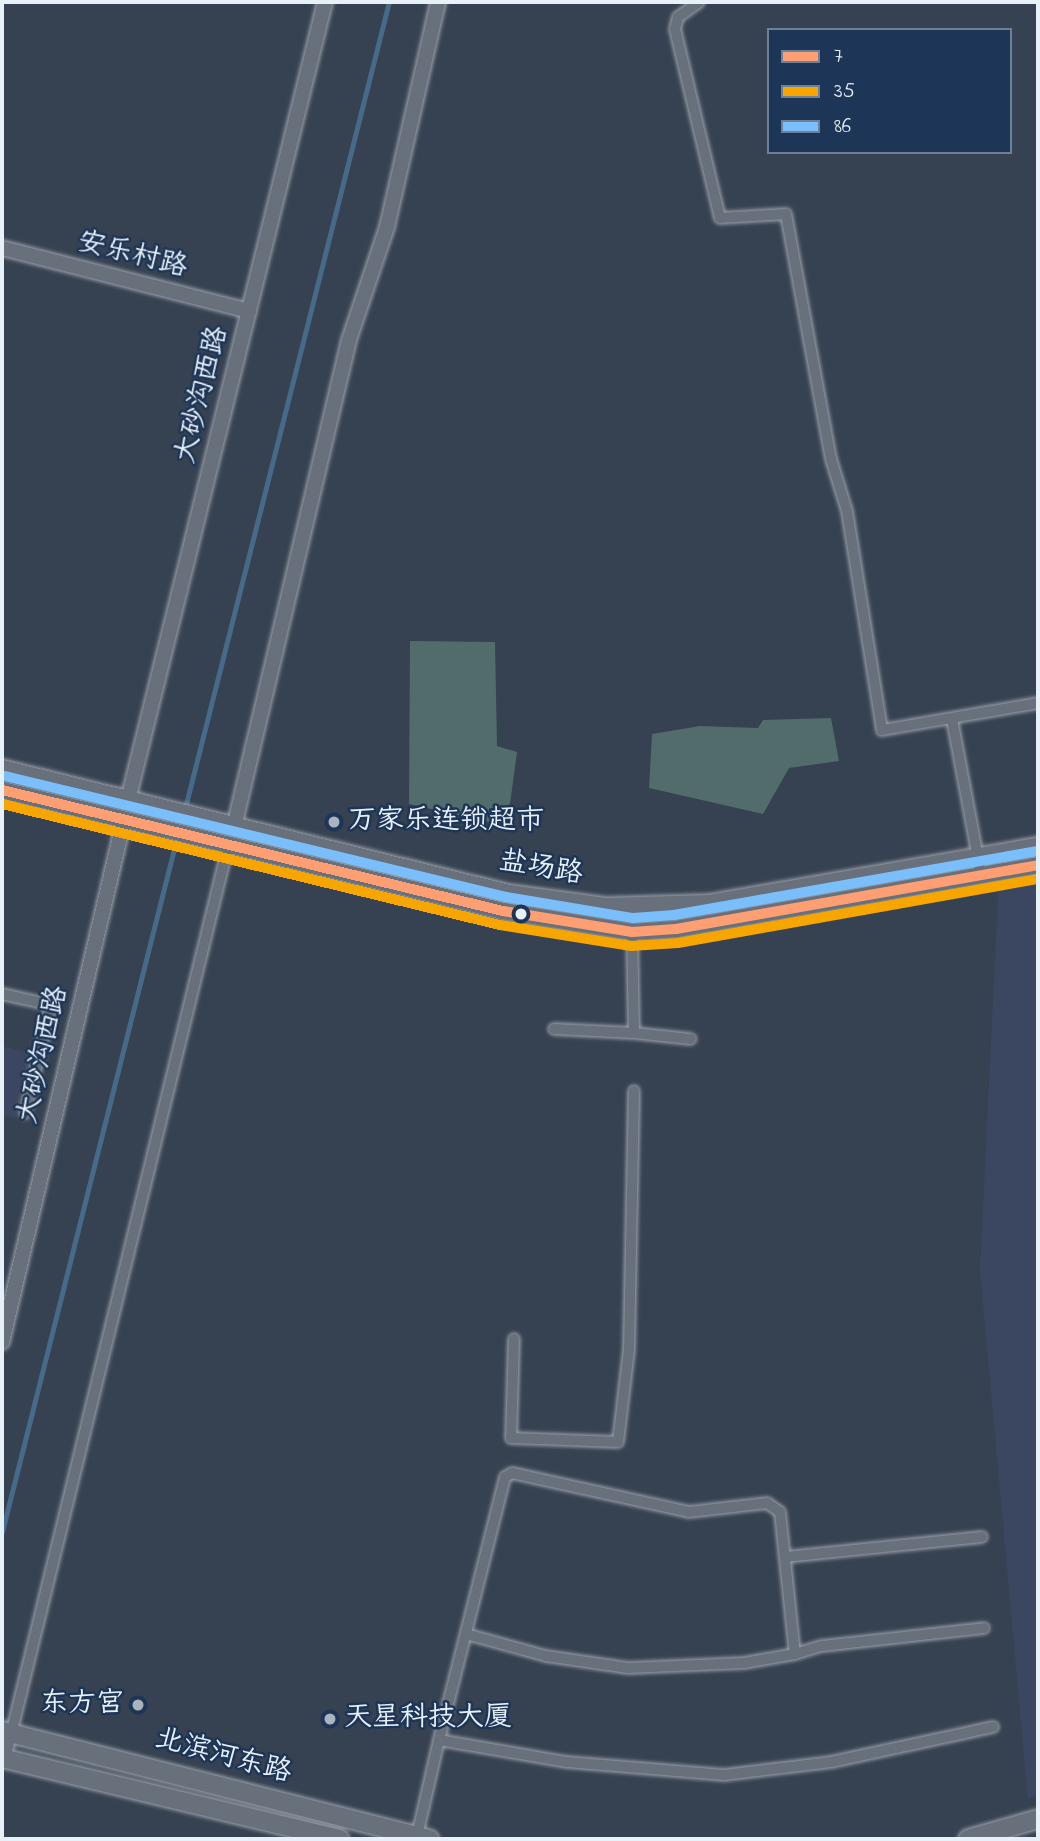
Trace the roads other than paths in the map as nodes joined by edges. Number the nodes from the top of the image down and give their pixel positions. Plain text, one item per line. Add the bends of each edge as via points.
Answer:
1 (325, 2) edge
2 (438, 2) edge
3 (699, 2) edge
4 (2, 248) edge
5 (250, 311) junction
6 (1038, 704) edge
7 (952, 719) junction
8 (2, 768) edge
9 (2, 790) edge
10 (128, 800) junction
11 (124, 820) junction
12 (234, 827) junction
13 (228, 846) junction
14 (1038, 846) edge
15 (978, 857) junction
16 (1038, 865) edge
17 (981, 874) junction
18 (632, 932) junction
19 (2, 994) edge
20 (554, 1029) dead end
21 (634, 1033) junction
22 (691, 1039) dead end
23 (634, 1091) dead end
24 (25, 1113) dead end
25 (514, 1339) dead end
26 (2, 1342) edge
27 (982, 1537) dead end
28 (785, 1557) junction
29 (984, 1628) dead end
30 (466, 1634) junction
31 (795, 1654) junction
32 (993, 1727) dead end
33 (6, 1732) edge
34 (439, 1740) junction
35 (3, 1758) edge
36 (1038, 1819) edge
37 (423, 1838) edge
38 (340, 1839) edge
39 (968, 1839) edge

1 - 5 street, 大砂沟西路
2 - 12 street via 387,228 349,341
3 - 7 street via 678,17 675,29 720,218 786,214 831,459 847,511 882,730
4 - 5 street, 安乐村路
5 - 10 street, 大砂沟西路
6 - 7 street
7 - 15 street
8 - 10 main road, 盐场路
9 - 11 main road, 盐场路
10 - 12 main road, 盐场路
11 - 13 main road, 盐场路
11 - 26 street, 大砂沟西路
12 - 15 main road, 盐场路 via 509,893 640,907 709,903
13 - 18 main road, 盐场路 via 503,911
13 - 33 street
14 - 15 main road, 盐场路
15 - 17 street
16 - 17 main road, 盐场路
17 - 18 main road, 盐场路 via 676,929
18 - 21 street
19 - 24 street via 51,1006
20 - 21 street
21 - 22 street
23 - 25 street via 629,1350 618,1442 511,1438
27 - 28 street
28 - 30 street via 779,1512 767,1503 689,1512 512,1473 505,1477
28 - 31 street
29 - 31 street via 822,1646
30 - 31 street via 546,1656 628,1668 744,1663
30 - 34 street
32 - 34 street via 831,1762 724,1775 568,1762
33 - 35 street
33 - 37 main road, 北滨河东路
34 - 37 street
35 - 38 main road, 北滨河东路
36 - 39 main road

